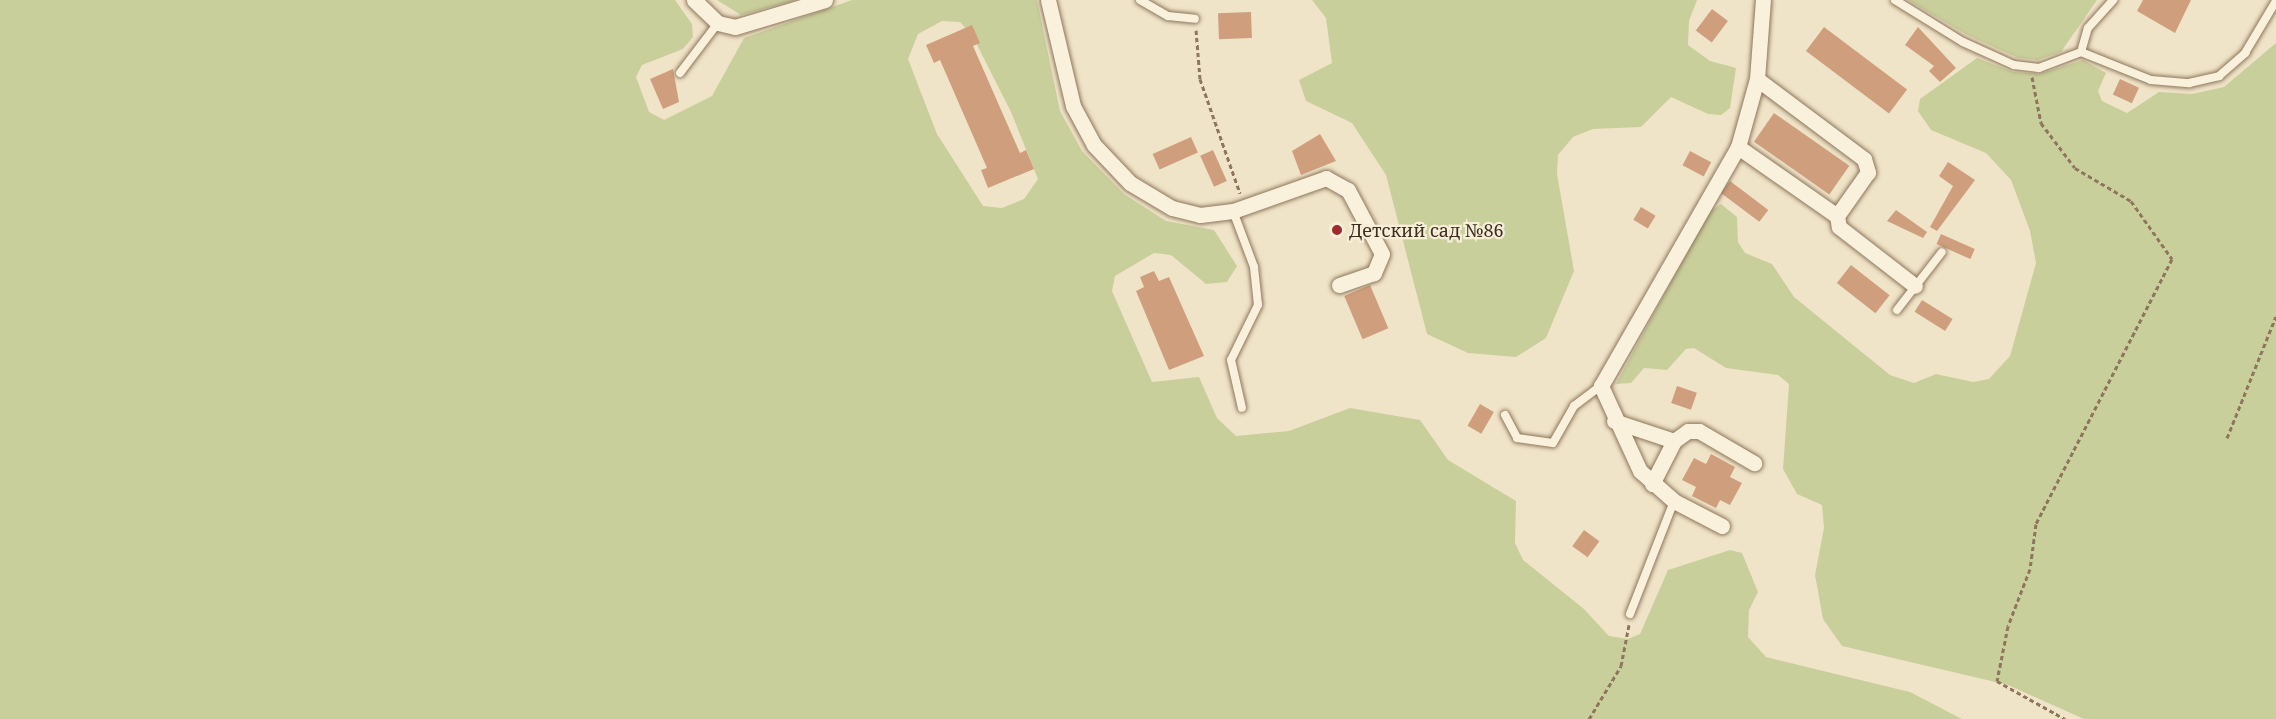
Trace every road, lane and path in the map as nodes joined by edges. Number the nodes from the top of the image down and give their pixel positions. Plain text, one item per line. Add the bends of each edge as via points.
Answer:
1 (694, 0) edge
2 (825, 0) edge
3 (1048, 0) edge
4 (1140, 0) edge
5 (1763, 0) edge
6 (1895, 0) edge
7 (2114, 0) edge
8 (2276, 1) edge
9 (1195, 20) joint
10 (718, 23) junction
11 (2081, 51) junction
12 (2030, 67) junction
13 (681, 73) dead end
14 (1757, 79) junction
15 (1738, 147) junction
16 (1233, 211) junction
17 (1837, 216) junction
18 (1942, 252) dead end
19 (1339, 285) dead end
20 (1915, 286) junction
21 (1897, 310) dead end
22 (2276, 316) edge
23 (1601, 387) junction
24 (1242, 408) dead end
25 (1505, 415) dead end
26 (1614, 421) junction
27 (2227, 438) dead end
28 (1674, 441) junction
29 (1754, 462) dead end
30 (1652, 484) junction
31 (1674, 501) junction
32 (1722, 526) dead end
33 (1630, 614) joint
34 (1589, 719) edge
35 (2065, 719) edge

1 - 10 street
2 - 10 street via 756,24
3 - 16 street via 1073,106 1094,145 1130,183 1172,208 1200,215
4 - 9 lane via 1168,16
5 - 14 street
6 - 12 lane via 1963,42 2014,65
7 - 11 lane via 2088,28
8 - 11 lane via 2245,53 2220,76 2189,83 2151,80
9 - 16 path via 1200,79 1240,182
10 - 13 lane
11 - 12 lane
12 - 35 path via 2041,123 2075,168 2131,201 2172,260 2036,524 2030,569 2008,626 1997,681
14 - 15 street
14 - 17 street via 1868,164 1868,172
15 - 17 street
15 - 23 street
16 - 19 street via 1326,178 1348,190 1382,254 1374,273
16 - 24 lane via 1254,267 1258,305 1231,360
17 - 20 street via 1842,231
18 - 20 lane
20 - 21 lane
22 - 27 path
23 - 25 lane via 1574,406 1553,443 1517,438
23 - 26 street
26 - 28 street
26 - 30 street via 1629,457
28 - 29 street via 1688,431 1699,432
28 - 30 street
30 - 31 street
31 - 32 street
31 - 33 lane
33 - 34 path via 1621,666

